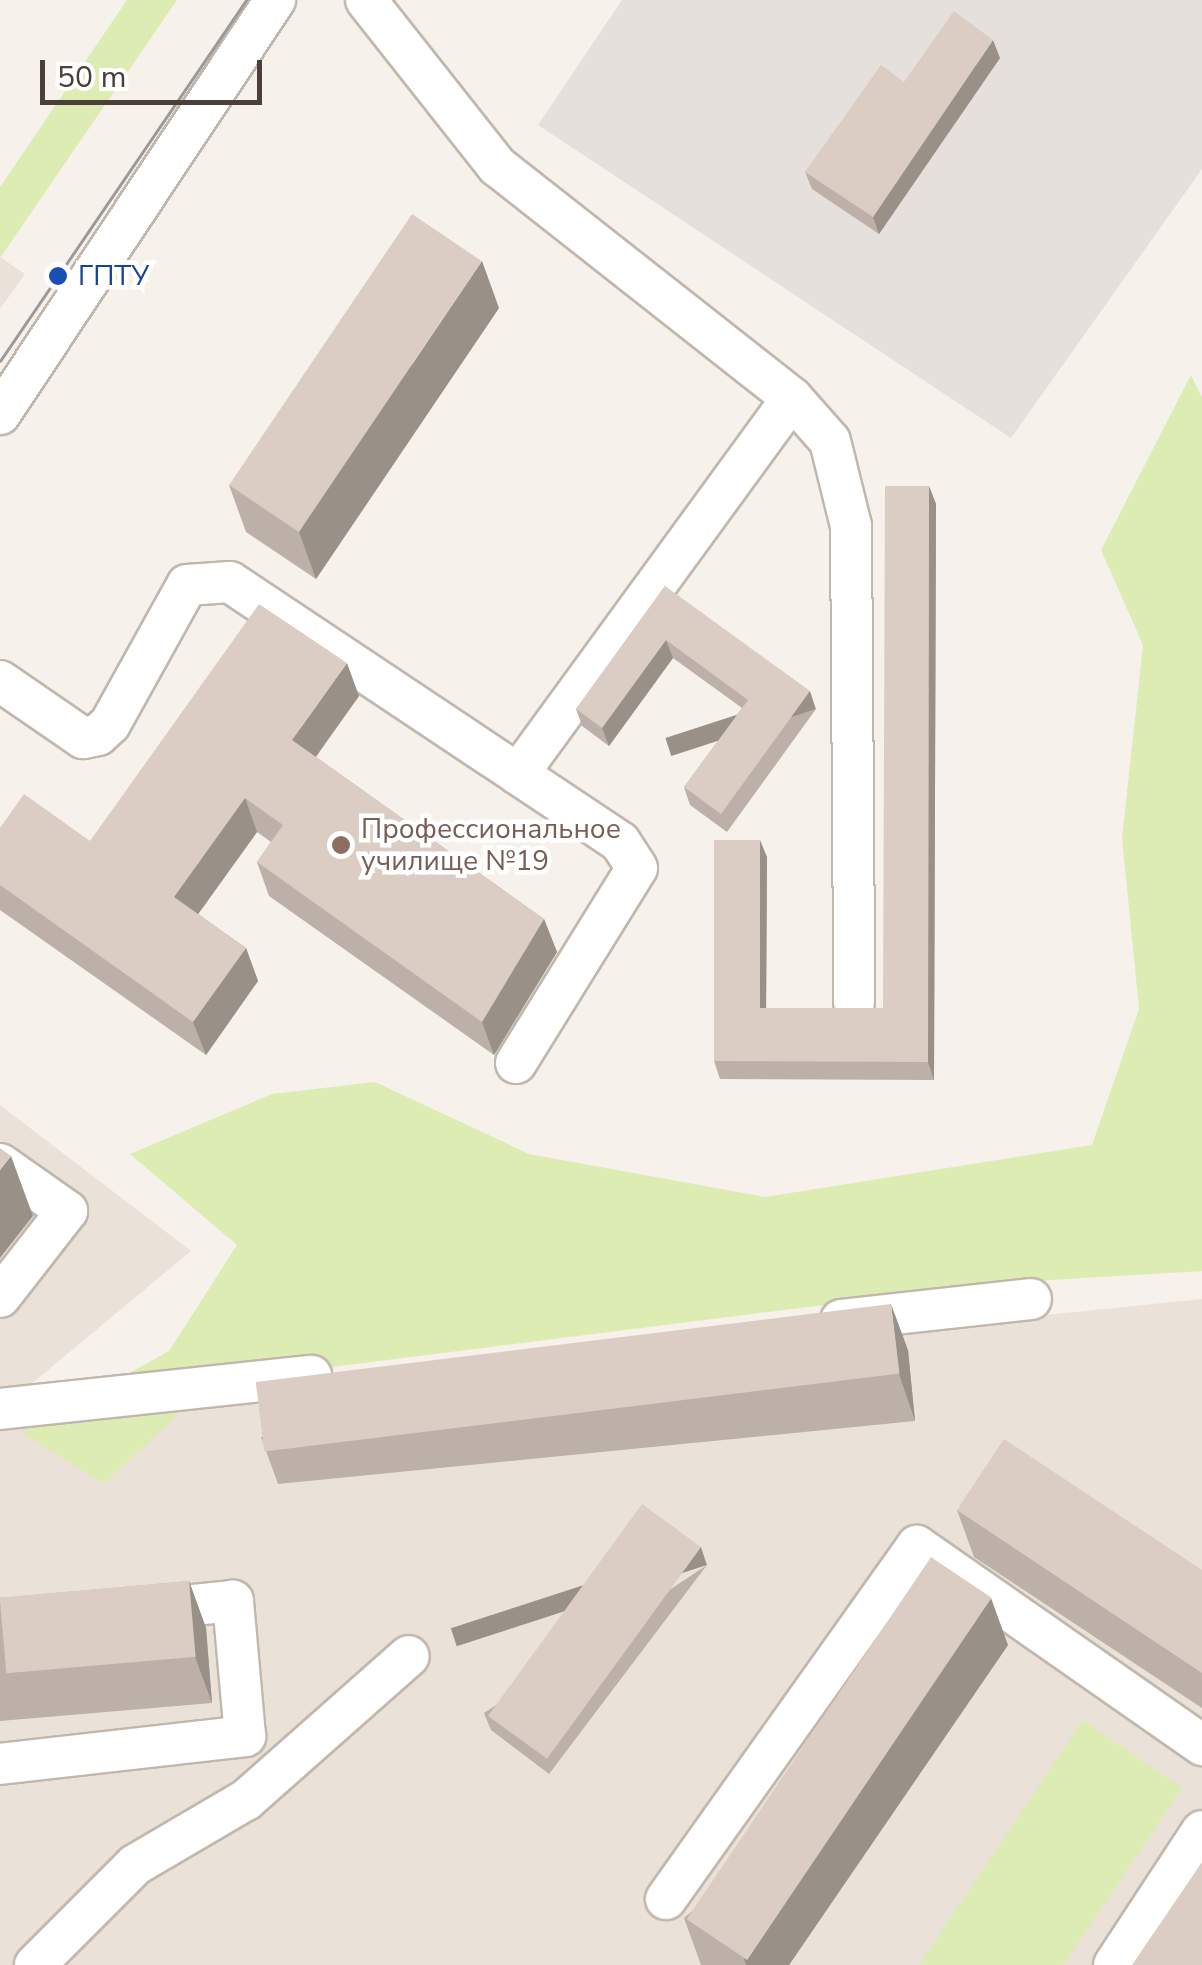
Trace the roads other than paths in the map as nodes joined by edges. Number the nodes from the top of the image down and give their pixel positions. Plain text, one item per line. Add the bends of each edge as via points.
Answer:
1 (275, 0) edge
2 (366, 0) edge
3 (792, 398) junction
4 (0, 414) edge
5 (0, 681) edge
6 (518, 774) junction
7 (854, 1002) dead end
8 (516, 1063) dead end
9 (0, 1164) edge
10 (0, 1297) edge
11 (1031, 1299) dead end
12 (793, 1325) edge
13 (357, 1371) edge
14 (0, 1409) edge
15 (97, 1615) edge
16 (409, 1656) dead end
17 (1202, 1744) edge
18 (0, 1764) edge
19 (1202, 1831) edge
20 (666, 1898) dead end
21 (43, 1962) edge
22 (1114, 1965) edge

1 - 4 street
2 - 3 street via 497,166
3 - 6 street
3 - 7 street via 830,441 850,526
5 - 6 street via 83,738 98,735 187,584 230,582
6 - 8 street via 620,842 637,868
9 - 10 street via 67,1210
11 - 12 street
13 - 14 street
15 - 18 street via 233,1602 245,1736
16 - 21 street via 246,1800 136,1865
17 - 20 street via 916,1546
19 - 22 street

